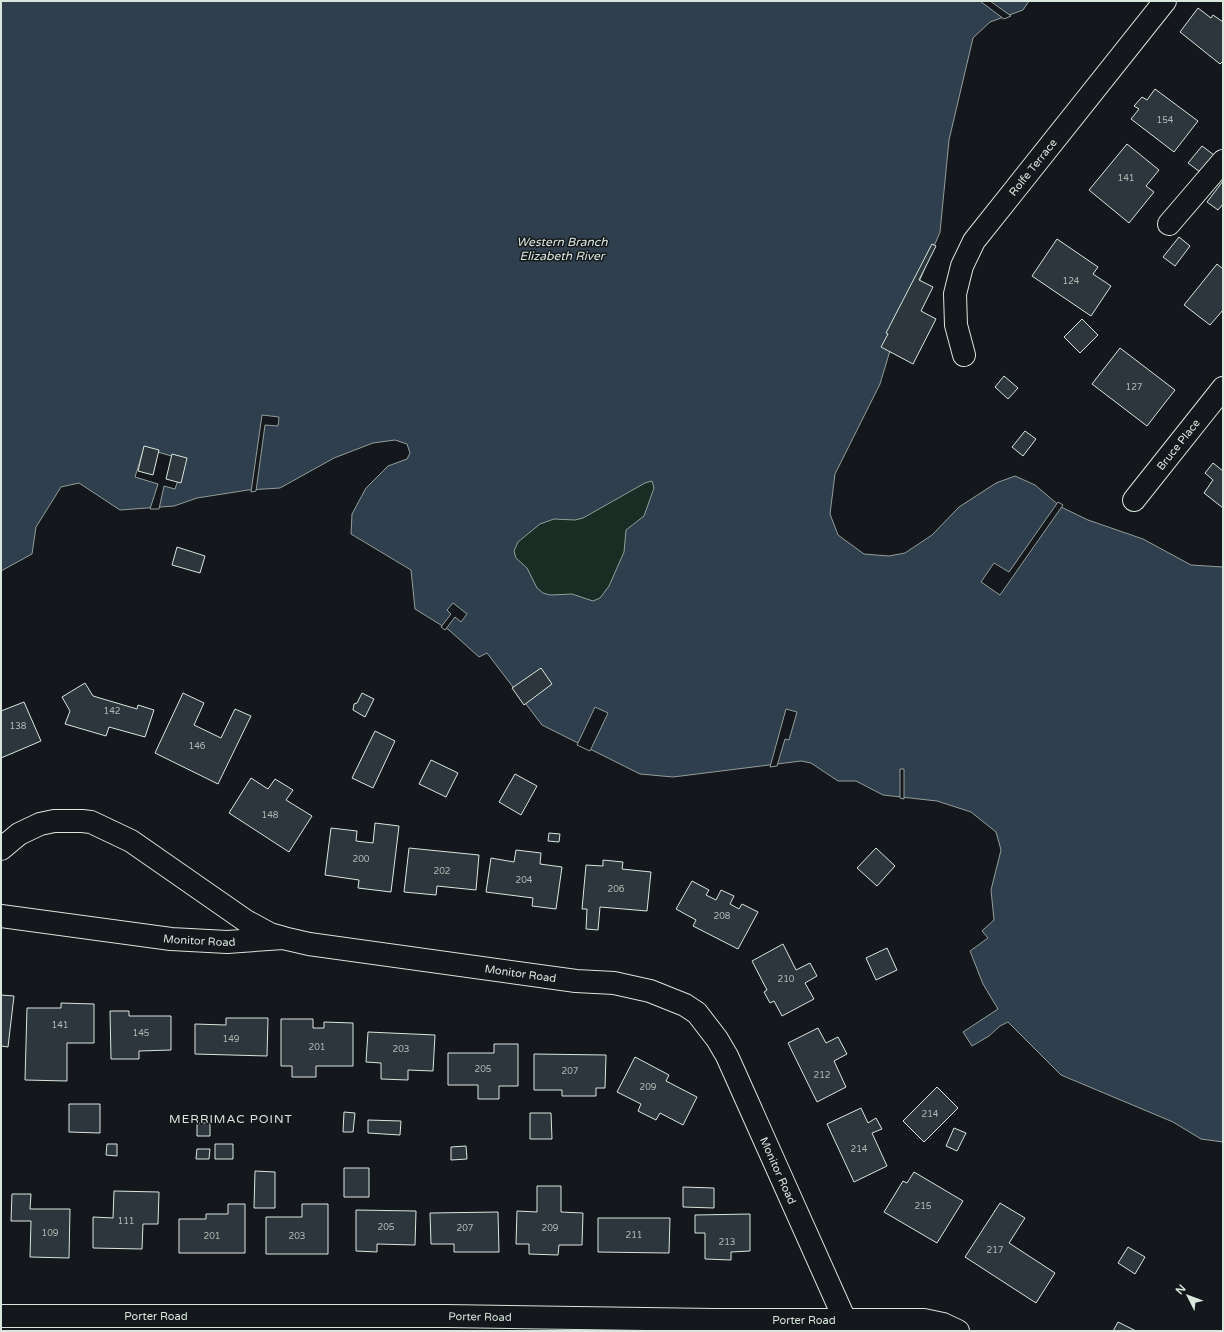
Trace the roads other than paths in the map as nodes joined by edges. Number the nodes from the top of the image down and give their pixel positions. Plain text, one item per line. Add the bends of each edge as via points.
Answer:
1 (1165, 1) edge
2 (1223, 160) edge
3 (1169, 224) dead end
4 (964, 355) dead end
5 (1223, 388) edge
6 (1134, 500) dead end
7 (1, 849) edge
8 (1, 916) edge
9 (283, 938) junction
10 (1, 1316) edge
11 (846, 1320) junction
12 (197, 1323) edge
13 (958, 1331) edge

1 - 4 street, Rolfe Terrace via 974,240 962,266 955,294 956,325
2 - 3 street
5 - 6 street, Bruce Place
7 - 9 street via 19,834 40,824 54,821 91,822 131,841 246,921
8 - 9 street, Monitor Road via 171,939 227,942
9 - 11 street, Monitor Road via 309,944 576,981 614,983 650,991 685,1005 697,1013 727,1056
10 - 12 street, Porter Road
11 - 12 street, Porter Road via 447,1316
11 - 13 street, Porter Road via 924,1320 943,1324

